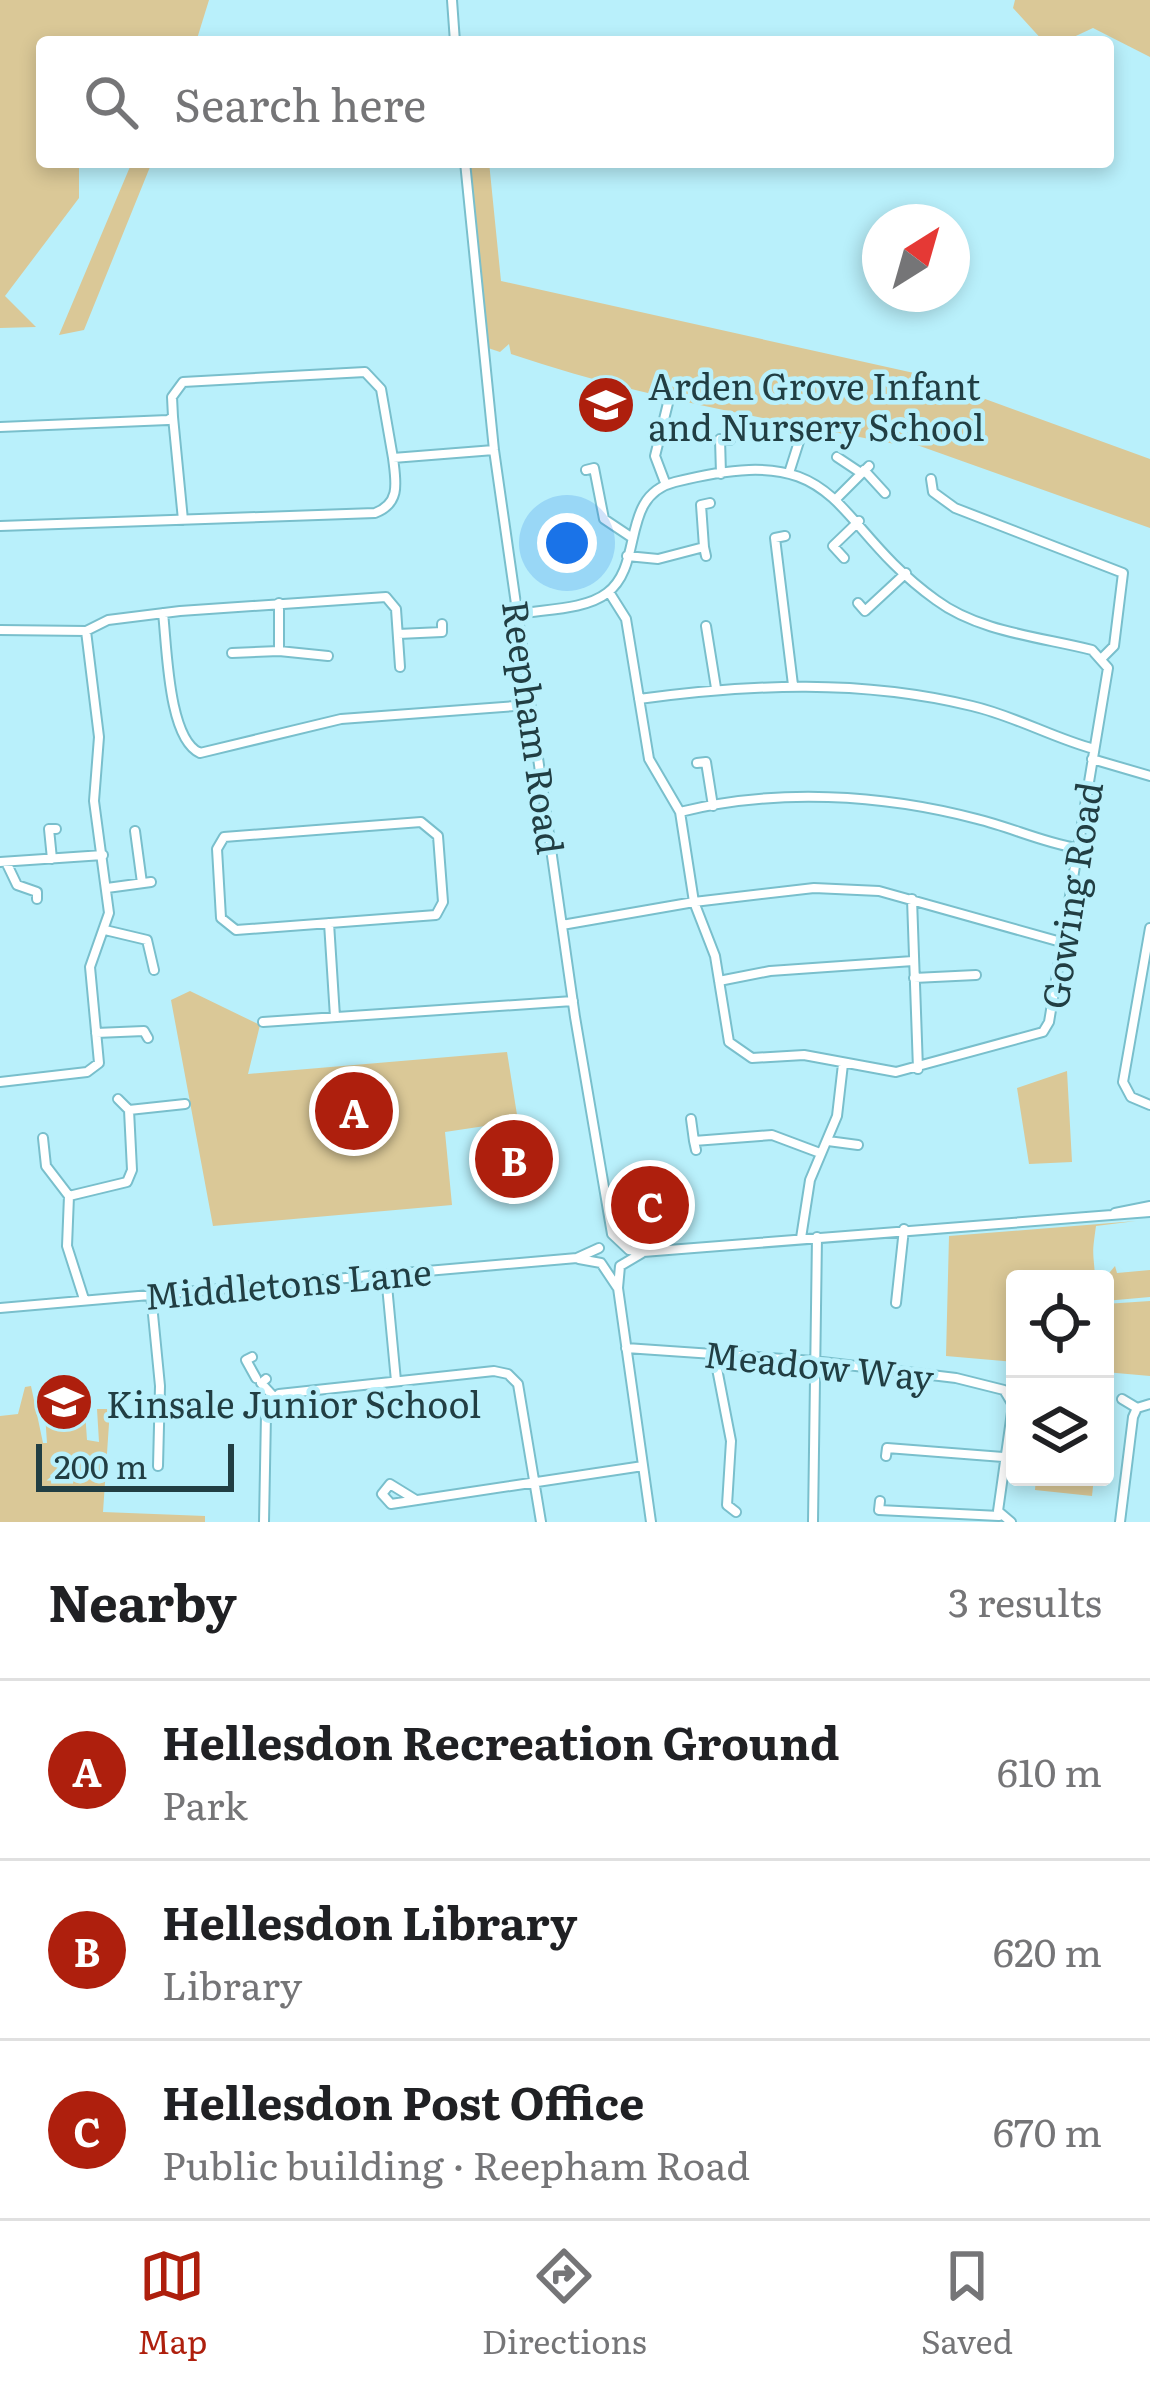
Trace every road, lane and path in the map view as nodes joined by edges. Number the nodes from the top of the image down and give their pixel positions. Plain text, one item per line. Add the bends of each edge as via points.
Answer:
1 (452, 0) edge
2 (455, 36) edge
3 (466, 168) edge
4 (670, 406) dead end
5 (173, 417) junction
6 (0, 427) edge
7 (798, 434) dead end
8 (720, 438) dead end
9 (494, 450) junction
10 (837, 457) dead end
11 (392, 458) junction
12 (591, 466) dead end
13 (865, 470) junction
14 (789, 473) junction
15 (721, 474) junction
16 (931, 479) dead end
17 (666, 485) junction
18 (885, 493) dead end
19 (938, 497) junction
20 (836, 499) junction
21 (704, 501) dead end
22 (929, 505) dead end
23 (183, 520) junction
24 (859, 521) junction
25 (0, 526) edge
26 (631, 537) junction
27 (776, 538) dead end
28 (627, 556) junction
29 (844, 558) dead end
30 (906, 573) junction
31 (609, 592) junction
32 (279, 603) junction
33 (865, 610) dead end
34 (163, 613) junction
35 (518, 614) junction
36 (442, 624) dead end
37 (706, 626) dead end
38 (0, 630) edge
39 (86, 631) junction
40 (398, 634) junction
41 (279, 651) junction
42 (232, 653) dead end
43 (328, 656) dead end
44 (1103, 658) junction
45 (400, 668) dead end
46 (794, 685) junction
47 (716, 688) junction
48 (639, 699) junction
49 (530, 706) junction
50 (1094, 754) junction
51 (703, 760) dead end
52 (1150, 776) edge
53 (713, 806) junction
54 (680, 812) junction
55 (49, 829) dead end
56 (135, 831) dead end
57 (1076, 848) junction
58 (103, 855) junction
59 (52, 859) junction
60 (3, 862) edge
61 (107, 888) junction
62 (37, 899) dead end
63 (912, 899) junction
64 (694, 902) junction
65 (329, 923) junction
66 (562, 925) junction
67 (1150, 928) edge
68 (105, 930) junction
69 (1061, 942) junction
70 (914, 962) junction
71 (154, 970) dead end
72 (976, 975) dead end
73 (914, 978) junction
74 (719, 982) junction
75 (573, 1001) junction
76 (335, 1018) junction
77 (262, 1022) dead end
78 (146, 1032) dead end
79 (96, 1033) junction
80 (843, 1064) junction
81 (918, 1069) junction
82 (0, 1082) edge
83 (118, 1099) dead end
84 (178, 1102) dead end
85 (1150, 1105) edge
86 (129, 1110) junction
87 (691, 1119) dead end
88 (43, 1138) dead end
89 (828, 1141) junction
90 (858, 1145) dead end
91 (820, 1153) junction
92 (69, 1196) junction
93 (1150, 1209) edge
94 (607, 1220) junction
95 (904, 1229) junction
96 (817, 1237) junction
97 (801, 1238) junction
98 (620, 1244) junction
99 (600, 1247) junction
100 (643, 1252) junction
101 (577, 1258) junction
102 (622, 1264) junction
103 (603, 1265) junction
104 (386, 1275) junction
105 (618, 1288) junction
106 (151, 1294) junction
107 (84, 1299) junction
108 (896, 1303) dead end
109 (0, 1307) edge
110 (626, 1348) junction
111 (714, 1353) junction
112 (245, 1360) dead end
113 (814, 1361) junction
114 (396, 1381) junction
115 (1006, 1390) edge
116 (274, 1397) junction
117 (1122, 1399) dead end
118 (1150, 1404) edge
119 (1137, 1408) junction
120 (1006, 1441) edge
121 (883, 1451) dead end
122 (1003, 1457) junction
123 (158, 1466) dead end
124 (643, 1466) junction
125 (536, 1482) junction
126 (416, 1500) dead end
127 (877, 1507) dead end
128 (732, 1514) dead end
129 (999, 1516) junction
130 (264, 1522) edge
131 (541, 1522) edge
132 (651, 1522) edge
133 (813, 1522) edge
134 (1010, 1522) edge
135 (1120, 1522) edge

1 - 2 street
3 - 9 street, Reepham Road
4 - 17 street via 655,456
5 - 6 street
5 - 11 street via 172,397 183,382 365,372 381,389
5 - 23 street
7 - 14 street
8 - 15 street
9 - 11 street
9 - 35 street, Reepham Road
10 - 13 street
11 - 23 street via 395,495 375,513
12 - 26 street via 604,519
13 - 18 street
13 - 20 street
14 - 15 street
14 - 20 street
15 - 17 street
16 - 19 street
17 - 26 street via 642,505
19 - 22 street
19 - 44 street, Gowing Road via 1119,569 1125,583 1114,646
20 - 24 street
21 - 28 street via 705,551
23 - 25 street
24 - 29 street via 829,542
24 - 30 street
26 - 28 street
27 - 46 street
28 - 31 street
30 - 33 street
30 - 44 street via 972,620
31 - 35 street
31 - 48 street via 626,619
32 - 34 street
32 - 40 street via 386,598 396,609
32 - 41 street
34 - 39 street
34 - 49 street via 178,724 200,753 341,719
35 - 49 street, Reepham Road
36 - 40 street via 442,632
37 - 47 street
38 - 39 street
39 - 58 street via 100,736 94,801
40 - 45 street
41 - 42 street
41 - 43 street
44 - 50 street, Gowing Road via 1108,675
46 - 47 street
46 - 50 street via 935,698 1051,730
47 - 48 street
48 - 54 street via 652,768
49 - 66 street, Reepham Road
50 - 52 street
50 - 57 street, Gowing Road
51 - 53 street
53 - 54 street
53 - 57 street via 806,797 895,803
54 - 64 street, Gowing Road
55 - 59 street
56 - 61 street via 146,882
57 - 69 street, Gowing Road
58 - 59 street
58 - 61 street
59 - 60 street
60 - 62 street
61 - 68 street
63 - 64 street via 814,887
63 - 69 street
63 - 70 street
64 - 66 street
64 - 74 street, Gowing Road
65 - 65 street via 227,926 220,841 421,823 436,831 443,902 436,915
65 - 76 street
66 - 75 street, Reepham Road
67 - 85 street via 1124,1082 1131,1097
68 - 71 street via 147,940
68 - 79 street via 90,967
69 - 81 street, Gowing Road via 1043,1032
70 - 73 street
70 - 74 street via 770,970
72 - 73 street
73 - 81 street
74 - 80 street, Gowing Road via 737,1052
75 - 76 street
75 - 94 street, Reepham Road
76 - 77 street
78 - 79 street
79 - 82 street via 99,1063 92,1070
80 - 81 street, Gowing Road
80 - 89 street
83 - 86 street
84 - 86 street
86 - 92 street via 127,1182
87 - 91 street via 695,1146 772,1136
88 - 92 street via 46,1166
89 - 90 street
89 - 91 street
91 - 97 street
92 - 107 street via 67,1246
93 - 95 street
94 - 98 street, Reepham Road
94 - 99 street, Reepham Road
95 - 96 street
95 - 108 street
96 - 97 street
96 - 113 street
97 - 100 street
98 - 99 street
98 - 100 street
98 - 102 street, Reepham Road
99 - 101 street, Middletons Lane
99 - 103 street, Reepham Road
100 - 102 street
101 - 103 street, Middletons Lane
101 - 104 street, Middletons Lane
102 - 103 street
102 - 105 street, Reepham Road
103 - 105 street, Reepham Road
104 - 106 street, Middletons Lane
104 - 114 street
105 - 110 street, Reepham Road
106 - 107 street, Middletons Lane
106 - 123 street
107 - 109 street, Middletons Lane
110 - 111 street, Meadow Way
110 - 124 street, Reepham Road
111 - 113 street, Meadow Way
111 - 128 street via 731,1441 725,1495
112 - 116 street
113 - 115 street, Meadow Way
113 - 133 street
114 - 116 street
114 - 125 street via 508,1374 518,1384
116 - 130 street via 266,1414
117 - 119 street
118 - 119 street
119 - 135 street
120 - 122 street, Meadow Way
121 - 122 street
122 - 129 street, Meadow Way
124 - 125 street
124 - 132 street, Reepham Road
125 - 126 street
125 - 131 street
127 - 129 street
129 - 134 street

